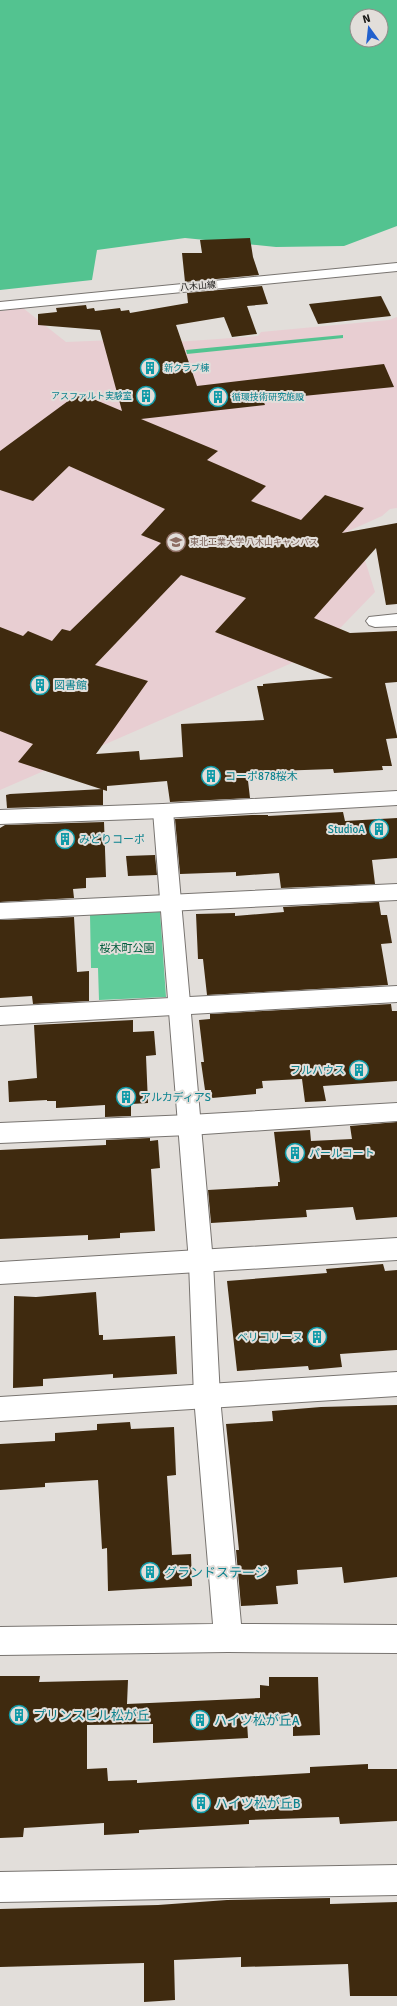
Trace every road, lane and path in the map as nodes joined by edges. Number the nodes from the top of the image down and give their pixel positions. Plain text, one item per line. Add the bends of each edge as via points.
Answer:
1 (397, 267) edge
2 (0, 306) edge
3 (397, 620) edge
4 (375, 621) dead end
5 (397, 798) edge
6 (163, 811) junction
7 (0, 817) edge
8 (397, 892) edge
9 (172, 903) junction
10 (0, 911) edge
11 (397, 994) edge
12 (178, 1007) junction
13 (0, 1016) edge
14 (397, 1112) edge
15 (189, 1125) junction
16 (0, 1133) edge
17 (397, 1249) edge
18 (201, 1262) junction
19 (0, 1273) edge
20 (397, 1384) edge
21 (207, 1397) junction
22 (0, 1410) edge
23 (228, 1638) junction
24 (397, 1639) edge
25 (0, 1641) edge
26 (397, 1880) edge
27 (0, 1887) edge

1 - 2 street, 八木山線
3 - 4 street
5 - 6 street
6 - 7 street
6 - 9 street
8 - 9 street
9 - 10 street
9 - 12 street
11 - 12 street
12 - 13 street
12 - 15 street
14 - 15 street
15 - 16 street
15 - 18 street
17 - 18 street
18 - 19 street
18 - 21 street
20 - 21 street
21 - 22 street
21 - 23 street
23 - 24 street
23 - 25 street
26 - 27 street

